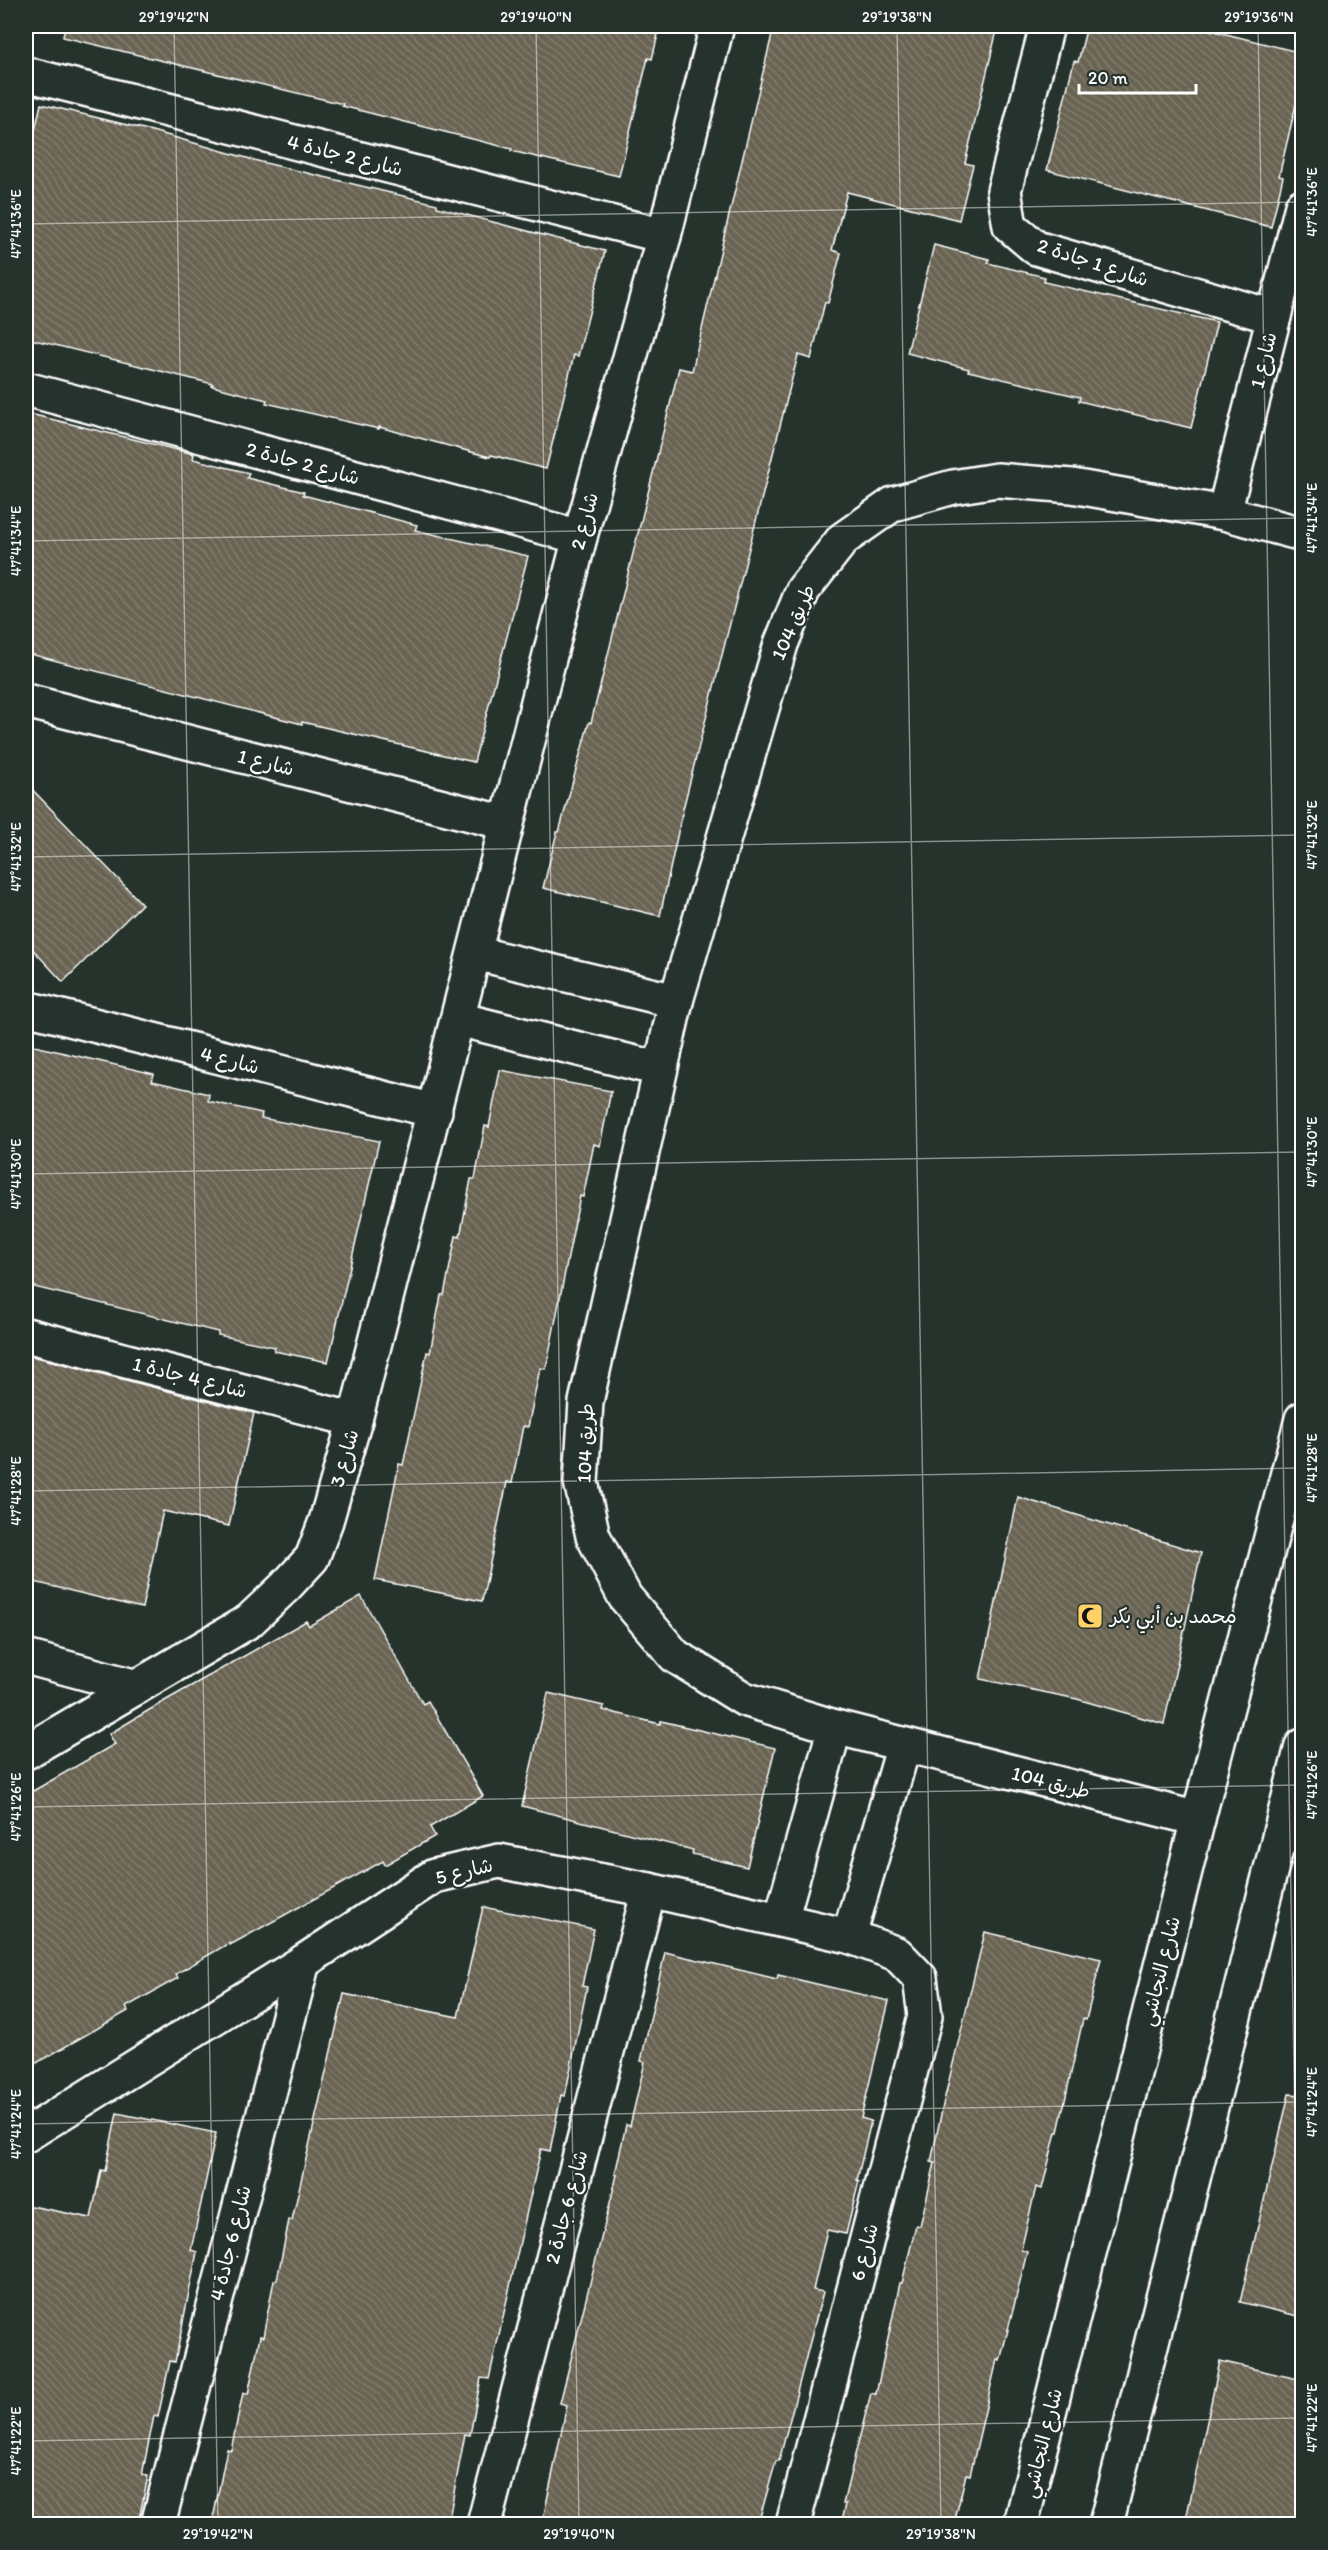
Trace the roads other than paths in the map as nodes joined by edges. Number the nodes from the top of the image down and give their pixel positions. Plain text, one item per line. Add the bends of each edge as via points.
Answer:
1 (717, 26) edge
2 (1047, 26) edge
3 (26, 74) edge
4 (1302, 206) edge
5 (664, 236) junction
6 (1274, 317) junction
7 (26, 389) edge
8 (1224, 513) junction
9 (1302, 534) edge
10 (580, 537) junction
11 (26, 701) edge
12 (506, 823) junction
13 (475, 953) junction
14 (676, 1000) junction
15 (26, 1008) edge
16 (458, 1019) junction
17 (658, 1069) junction
18 (435, 1111) junction
19 (26, 1335) edge
20 (1302, 1419) edge
21 (355, 1420) junction
22 (26, 1657) edge
23 (137, 1687) junction
24 (835, 1727) junction
25 (904, 1745) junction
26 (1302, 1746) edge
27 (26, 1752) edge
28 (1198, 1819) junction
29 (1291, 1835) edge
30 (649, 1890) junction
31 (781, 1920) junction
32 (849, 1936) junction
33 (303, 1962) junction
34 (920, 1978) joint
35 (26, 2135) edge
36 (158, 2524) edge
37 (484, 2524) edge
38 (793, 2524) edge
39 (1021, 2524) edge
40 (1106, 2524) edge

1 - 5 street, شارع 2
2 - 6 street, شارع 1 جادة 2 via 1004,191 1010,226 1036,248
3 - 5 street, شارع 2 جادة 4
4 - 6 street, شارع 1
5 - 10 street, شارع 2
6 - 8 street, شارع 1
7 - 10 street, شارع 2 جادة 2
8 - 9 street, طريق 104
8 - 14 street, طريق 104 via 1072,486 997,480 953,487 893,504 843,539 803,590 781,644
10 - 12 street, شارع 2
11 - 12 street, شارع 1
12 - 13 street, شارع 2
13 - 14 street
13 - 16 street, شارع 2
14 - 17 street, طريق 104
15 - 18 street, شارع 4
16 - 17 street
16 - 18 street, شارع 3
17 - 24 street, طريق 104 via 586,1402 581,1482 592,1536 625,1597 675,1656 744,1699
18 - 21 street, شارع 3
19 - 21 street, شارع 4 جادة 1
20 - 28 street, شارع النجاشي
21 - 23 street, شارع 3 via 312,1558 249,1621
22 - 23 street
23 - 27 street, شارع 3
24 - 25 street, طريق 104
24 - 31 street
25 - 28 street, طريق 104
25 - 32 street
26 - 29 street
28 - 39 street, شارع النجاشي
29 - 40 street
30 - 31 street, شارع 5
30 - 33 street, شارع 5 via 499,1861 434,1876
30 - 37 street, شارع 6 جادة 2
31 - 32 street, شارع 5
32 - 34 street, شارع 5 via 897,1954
33 - 35 street, شارع 5
33 - 36 street, شارع 6 جادة 4
34 - 38 street, شارع 6 via 926,2016

